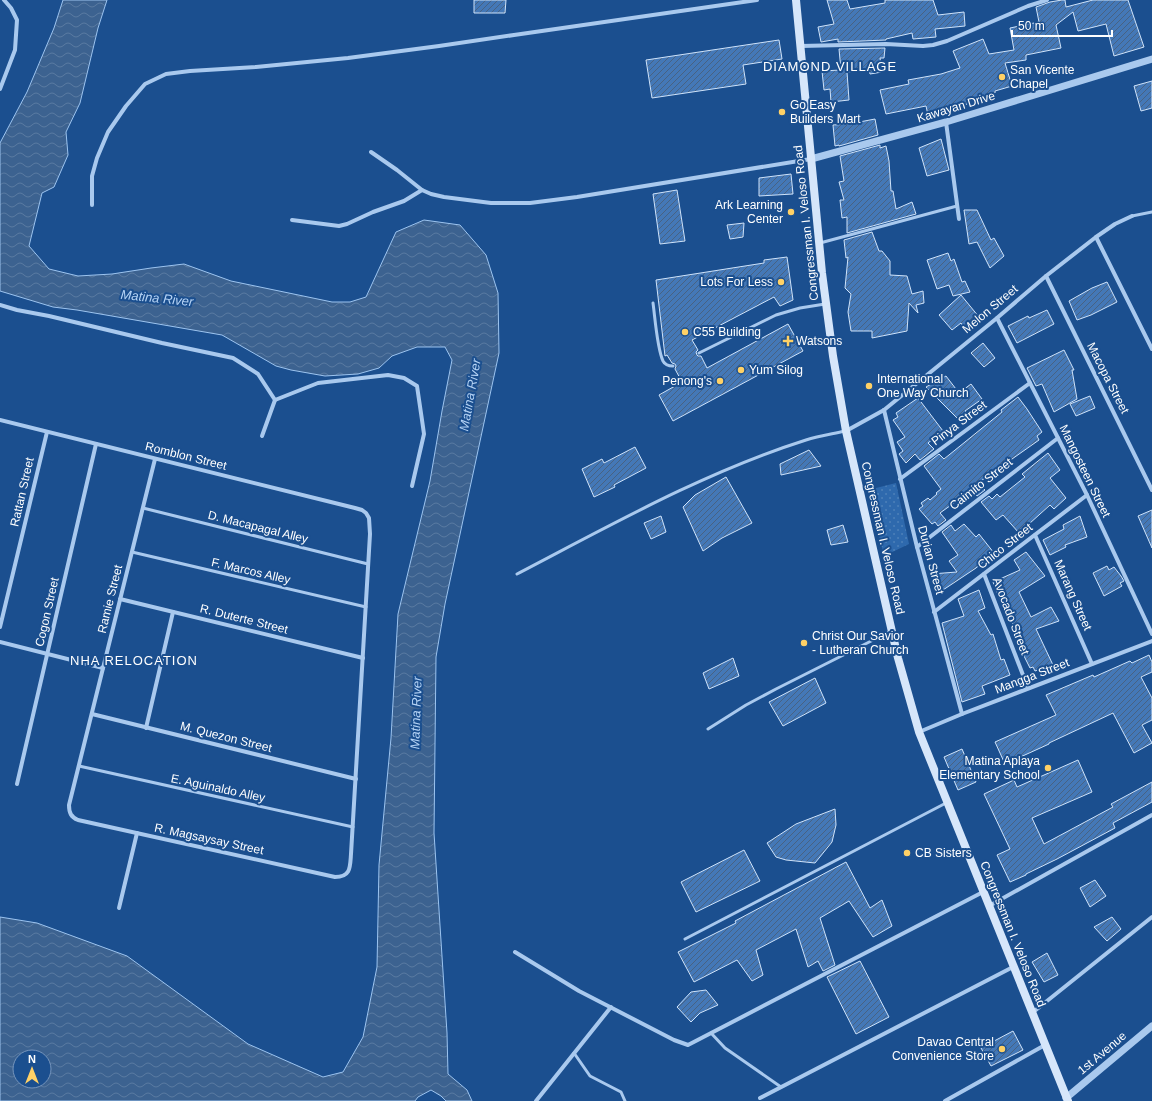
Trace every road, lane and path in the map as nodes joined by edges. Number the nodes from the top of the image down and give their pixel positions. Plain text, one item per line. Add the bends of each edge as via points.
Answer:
1 (4, 0) edge
2 (757, 0) edge
3 (796, 0) edge
4 (1047, 0) edge
5 (801, 46) junction
6 (1152, 59) edge
7 (0, 89) edge
8 (946, 122) junction
9 (371, 152) dead end
10 (812, 159) junction
11 (422, 190) junction
12 (92, 205) dead end
13 (958, 206) junction
14 (1152, 212) edge
15 (1132, 216) joint
16 (959, 219) dead end
17 (292, 220) dead end
18 (1096, 237) junction
19 (819, 243) junction
20 (1046, 276) junction
21 (654, 303) dead end
22 (825, 304) junction
23 (0, 305) edge
24 (997, 318) junction
25 (1152, 349) edge
26 (699, 353) dead end
27 (673, 366) dead end
28 (1030, 383) junction
29 (275, 400) junction
30 (884, 410) junction
31 (0, 420) edge
32 (846, 431) junction
33 (47, 432) junction
34 (262, 436) dead end
35 (1058, 438) junction
36 (96, 444) junction
37 (155, 458) junction
38 (900, 479) junction
39 (412, 486) dead end
40 (1152, 490) edge
41 (1087, 495) junction
42 (143, 508) junction
43 (1035, 535) junction
44 (917, 546) junction
45 (132, 552) junction
46 (368, 564) junction
47 (517, 574) dead end
48 (984, 574) junction
49 (120, 599) junction
50 (366, 607) junction
51 (173, 612) junction
52 (934, 612) junction
53 (0, 627) edge
54 (891, 631) junction
55 (1152, 634) edge
56 (1152, 641) edge
57 (0, 642) edge
58 (47, 654) junction
59 (363, 658) junction
60 (1092, 664) junction
61 (103, 668) junction
62 (1028, 688) junction
63 (92, 714) junction
64 (962, 714) junction
65 (146, 728) junction
66 (708, 729) dead end
67 (919, 732) junction
68 (79, 766) junction
69 (356, 779) junction
70 (17, 784) dead end
71 (948, 802) junction
72 (70, 814) joint
73 (1152, 815) edge
74 (353, 827) junction
75 (137, 833) junction
76 (983, 892) junction
77 (989, 906) junction
78 (119, 908) dead end
79 (1152, 917) edge
80 (685, 939) dead end
81 (515, 952) dead end
82 (1013, 966) junction
83 (611, 1007) junction
84 (1032, 1013) junction
85 (1152, 1026) edge
86 (711, 1033) junction
87 (1045, 1045) junction
88 (574, 1053) junction
89 (781, 1087) junction
90 (760, 1098) dead end
91 (1065, 1100) edge
92 (536, 1101) edge
93 (625, 1101) edge
94 (945, 1101) edge

1 - 7 street via 12,8 17,20 15,50
2 - 12 street via 371,55 166,74 145,84 108,132 92,176
3 - 5 main road, Congressman I. Veloso Road
4 - 5 street via 933,45
5 - 10 main road, Congressman I. Veloso Road
6 - 8 street, Kawayan Drive
8 - 10 street, Kawayan Drive
8 - 13 street
9 - 11 street
10 - 11 street via 530,203 491,203 431,194
10 - 19 main road, Congressman I. Veloso Road
11 - 17 street via 404,201 339,226
13 - 16 street
13 - 19 lane
14 - 15 lane, Melon Street
15 - 18 street, Melon Street
18 - 20 street, Melon Street
18 - 25 street
19 - 22 main road, Congressman I. Veloso Road
20 - 24 street, Melon Street
20 - 40 street, Macopa Street
21 - 27 lane via 659,347 663,360 668,366
22 - 26 lane via 776,315
22 - 32 main road, Congressman I. Veloso Road
23 - 29 street via 233,358 258,374
24 - 28 street, Mangosteen Street
24 - 30 street, Melon Street
28 - 35 street, Mangosteen Street
28 - 38 street, Pinya Street
29 - 34 street
29 - 39 street via 318,383 388,376 404,378 417,386 424,434
30 - 32 street, Melon Street
30 - 38 street, Durian Street
31 - 33 street, Romblon Street
32 - 47 lane via 808,440 762,456 668,496
32 - 54 main road, Congressman I. Veloso Road
33 - 36 street, Romblon Street
33 - 53 street, Rattan Street
35 - 41 street, Mangosteen Street
35 - 44 street, Caimito Street
36 - 37 street, Romblon Street
36 - 58 street, Cogon Street
37 - 42 street, Ramie Street
37 - 46 street, Romblon Street via 362,510 369,518
38 - 44 street, Durian Street
41 - 43 street, Chico Street
41 - 55 street, Mangosteen Street
42 - 45 street, Ramie Street
42 - 46 lane, D. Macapagal Alley
43 - 48 street, Chico Street
43 - 60 street, Marang Street
44 - 52 street, Durian Street
45 - 49 street, Ramie Street
45 - 50 lane, F. Marcos Alley
46 - 50 street
48 - 52 street, Chico Street
48 - 62 street, Avocado Street
49 - 51 street, R. Duterte Street
49 - 61 street, Ramie Street
50 - 59 street
51 - 59 street, R. Duterte Street
51 - 65 street
52 - 64 street, Durian Street
54 - 66 lane via 746,705
54 - 67 main road, Congressman I. Veloso Road
56 - 60 street, Mangga Street
57 - 58 street
58 - 61 street
58 - 70 street, Cogon Street
59 - 69 street
60 - 62 street, Mangga Street
61 - 63 street, Ramie Street
62 - 64 street, Mangga Street
63 - 65 street, M. Quezon Street
63 - 68 street, Ramie Street
64 - 67 street, Mangga Street
65 - 69 street, M. Quezon Street
67 - 71 main road, Congressman I. Veloso Road
68 - 72 street, Ramie Street via 69,805
68 - 74 lane, E. Aguinaldo Alley
69 - 74 street
71 - 76 main road, Congressman I. Veloso Road
71 - 80 lane
72 - 75 street, R. Magsaysay Street via 78,820
73 - 77 street
74 - 75 street, R. Magsaysay Street via 350,867 348,872 340,877
75 - 78 street
76 - 77 main road, Congressman I. Veloso Road
76 - 86 street
77 - 82 main road, Congressman I. Veloso Road
79 - 84 street
81 - 83 street
82 - 84 main road, Congressman I. Veloso Road
82 - 89 street
83 - 86 street via 688,1045
83 - 88 street
84 - 87 main road, Congressman I. Veloso Road
85 - 91 street, 1st Avenue
86 - 89 lane via 725,1048
87 - 91 main road, Congressman I. Veloso Road
87 - 94 street
88 - 92 street
88 - 93 lane via 590,1076 621,1092
89 - 90 street

